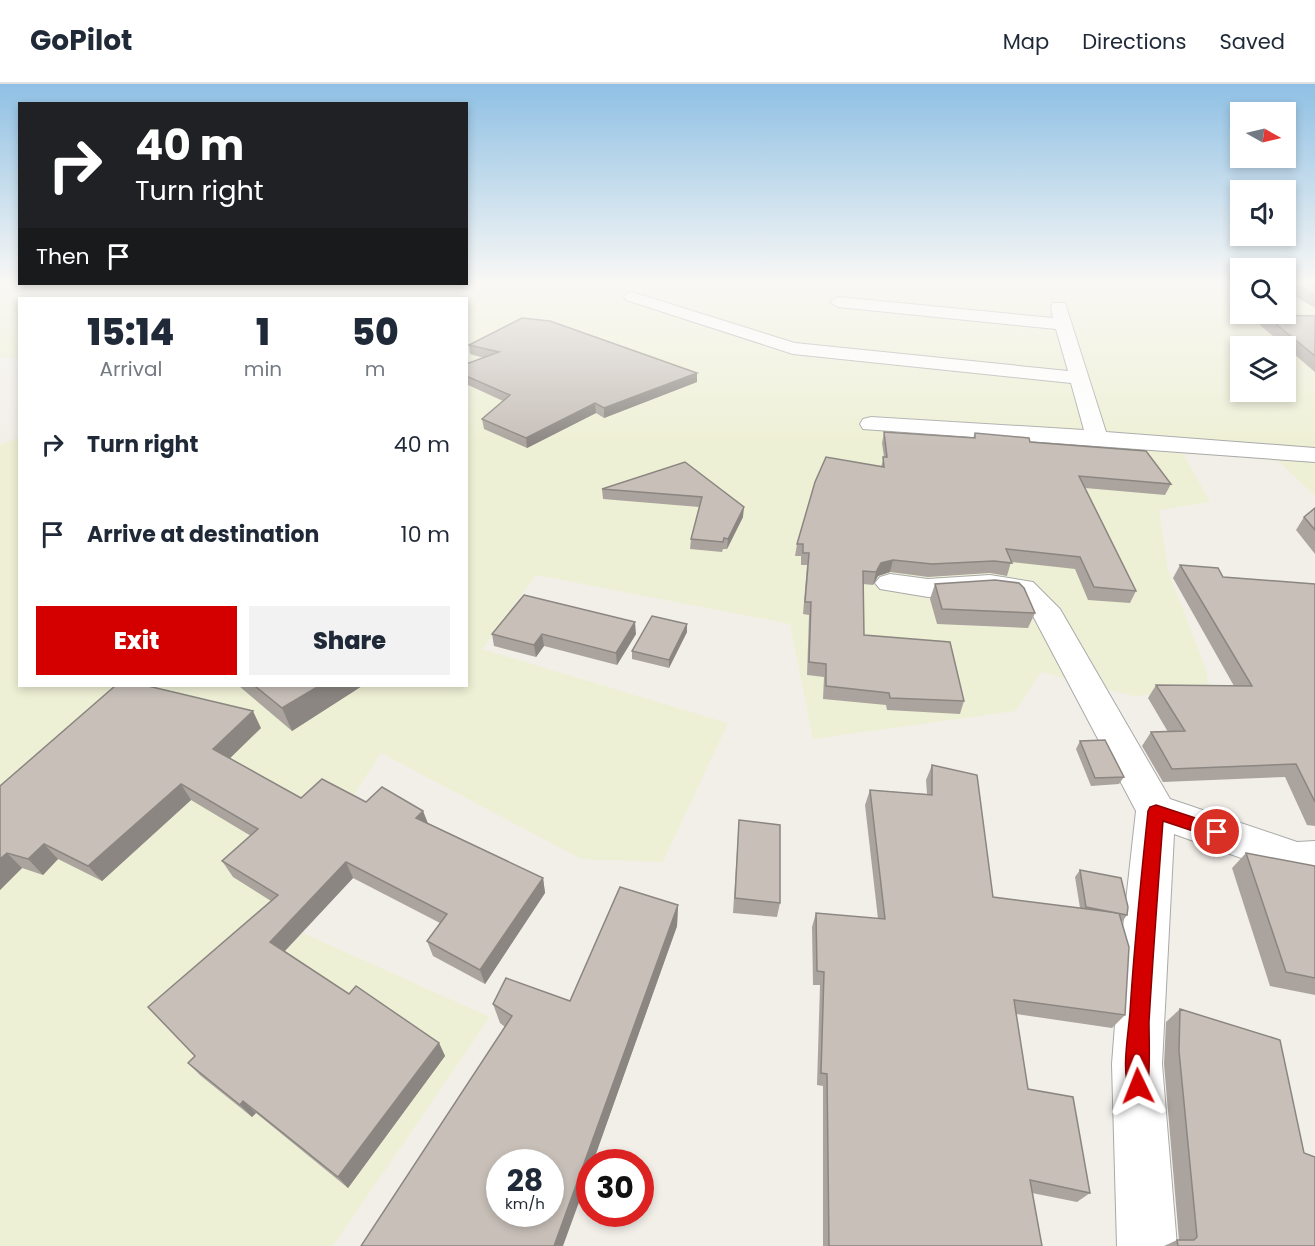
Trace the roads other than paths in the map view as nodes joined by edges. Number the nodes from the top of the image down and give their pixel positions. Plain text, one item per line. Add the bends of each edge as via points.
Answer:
1 (759, 337) edge
2 (1067, 337) edge
3 (1079, 378) junction
4 (871, 424) dead end
5 (1097, 438) junction
6 (1315, 455) edge
7 (890, 583) dead end
8 (1156, 811) junction
9 (1315, 859) edge
10 (1147, 1246) edge

1 - 3 street via 793,348
2 - 3 street
3 - 5 street
4 - 5 street
5 - 6 street
7 - 8 street via 928,588 990,584 1023,588 1045,609
8 - 9 street via 1297,860
8 - 10 street via 1137,1064

